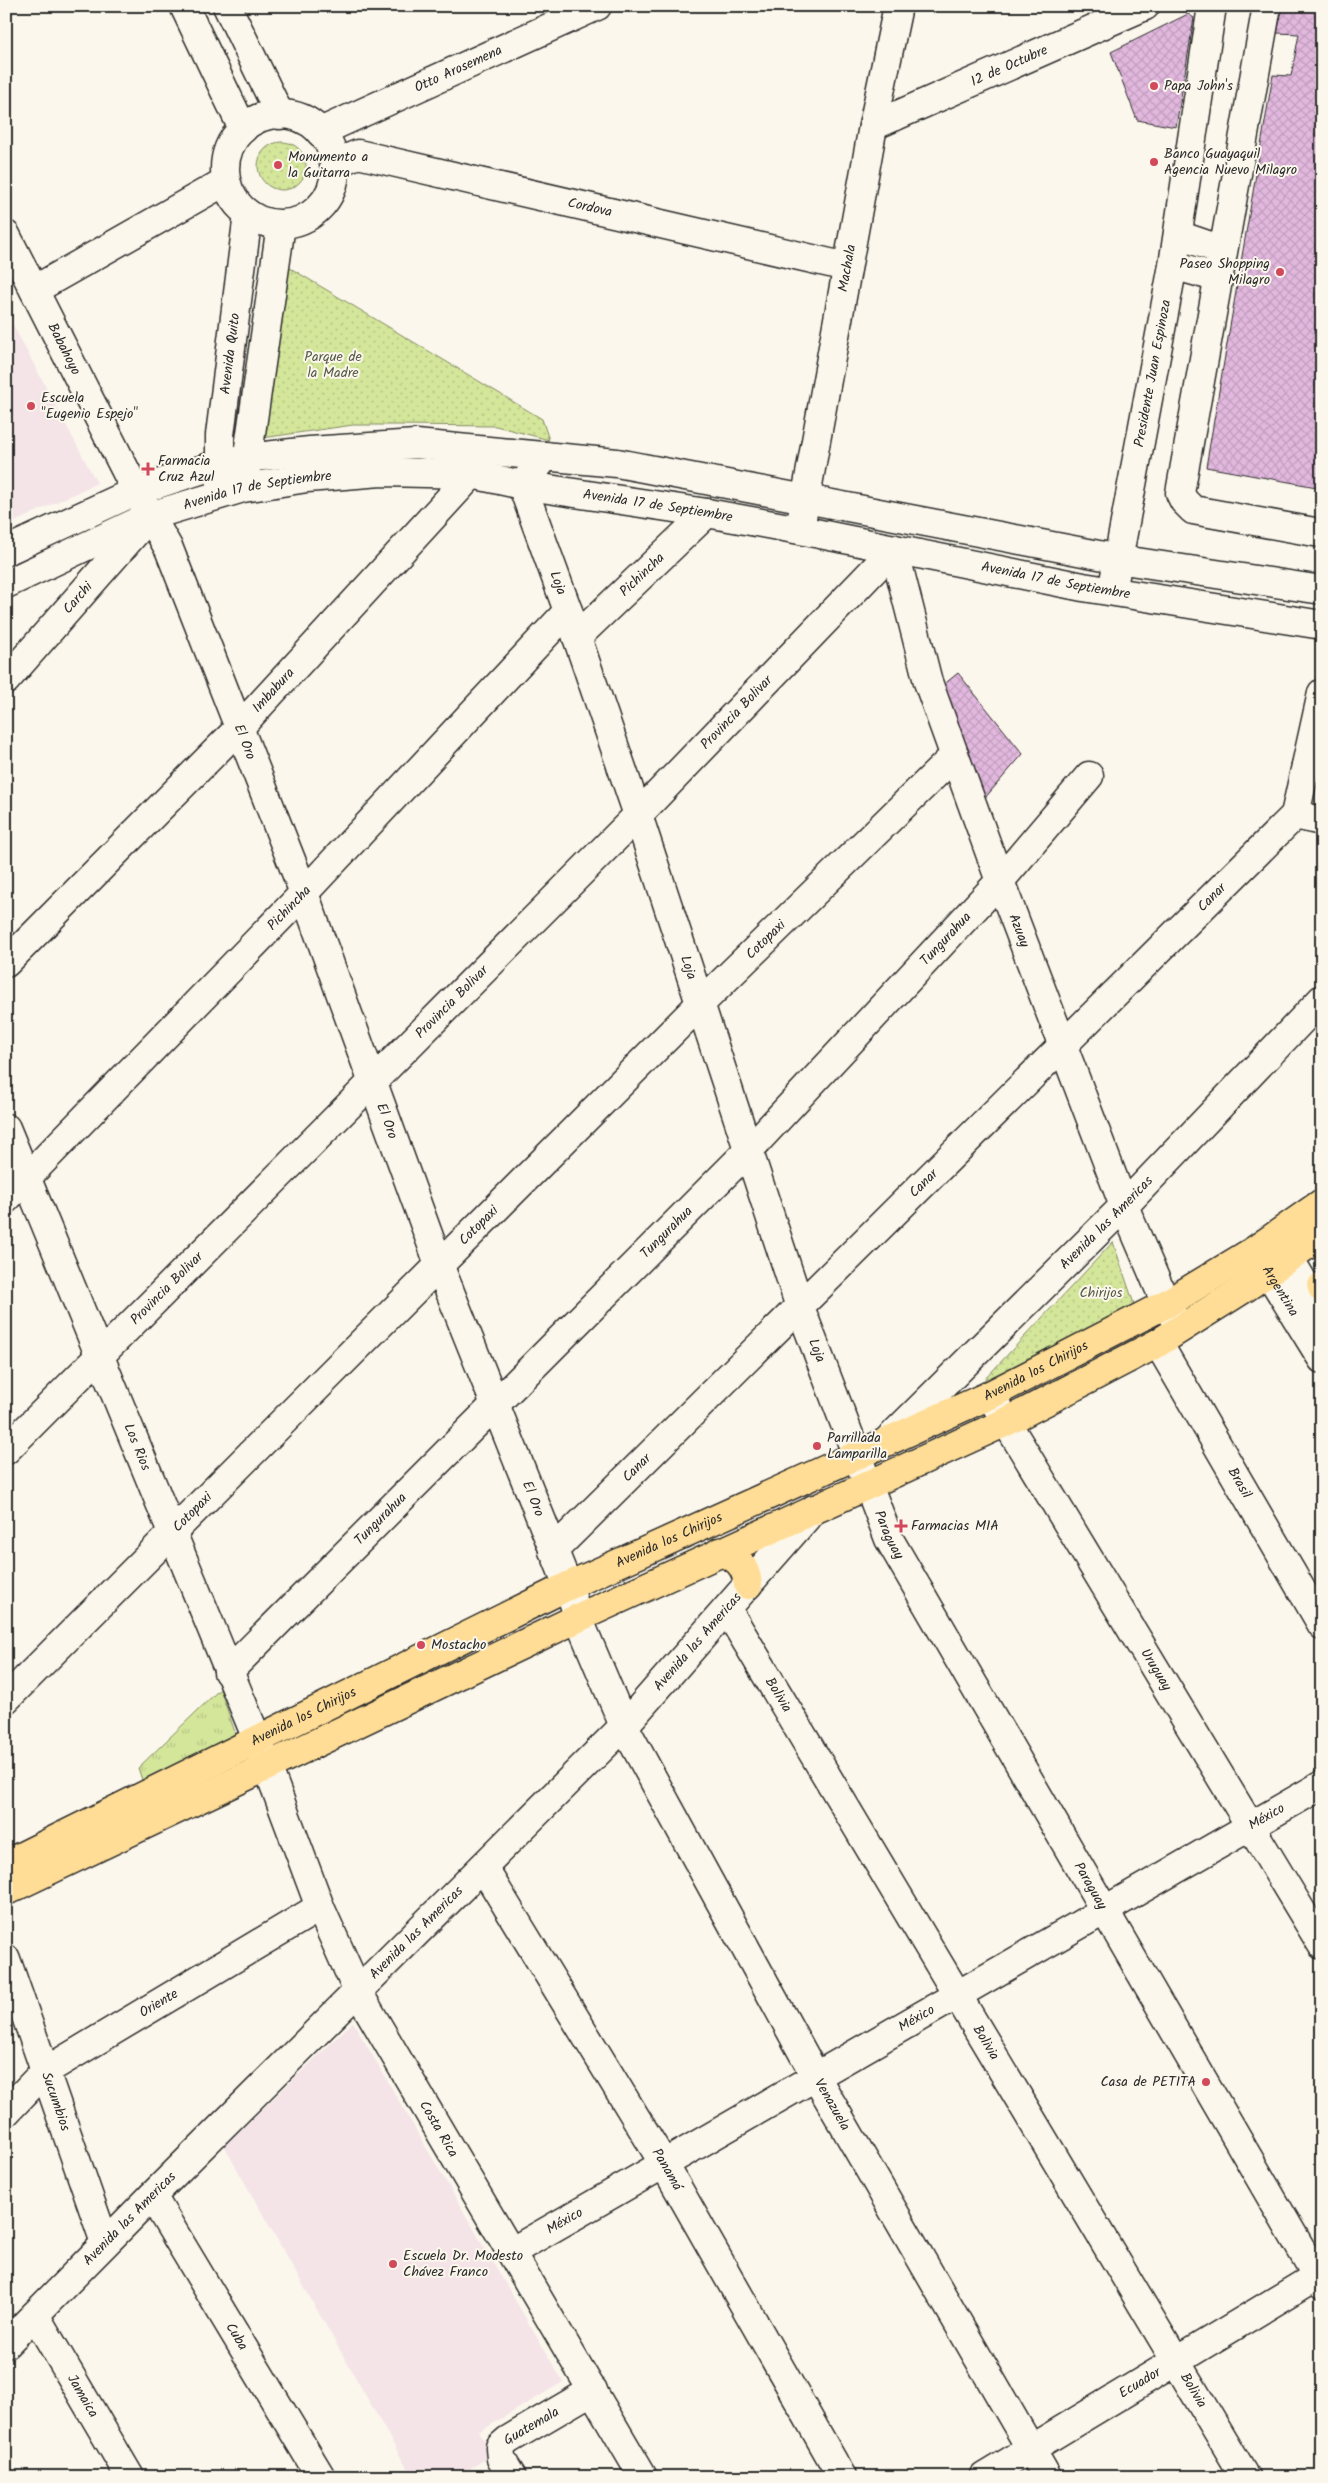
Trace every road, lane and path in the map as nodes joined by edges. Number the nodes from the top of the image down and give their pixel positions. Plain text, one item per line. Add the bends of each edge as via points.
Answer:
1 (184, 6) edge
2 (227, 6) edge
3 (597, 6) edge
4 (898, 6) edge
5 (1145, 6) edge
6 (1212, 6) edge
7 (1266, 6) edge
8 (280, 115) junction
9 (873, 126) junction
10 (242, 129) junction
11 (320, 132) junction
12 (334, 164) junction
13 (226, 181) junction
14 (248, 214) junction
15 (281, 225) junction
16 (6, 235) edge
17 (1178, 235) junction
18 (1222, 250) junction
19 (1173, 265) junction
20 (847, 267) junction
21 (1219, 278) junction
22 (34, 290) junction
23 (546, 456) junction
24 (246, 458) junction
25 (220, 464) junction
26 (472, 474) junction
27 (522, 485) junction
28 (136, 491) junction
29 (232, 491) junction
30 (806, 500) junction
31 (707, 513) junction
32 (150, 516) junction
33 (800, 530) junction
34 (1320, 533) dead end
35 (894, 549) junction
36 (6, 551) edge
37 (1117, 558) junction
38 (6, 584) edge
39 (1322, 590) edge
40 (1112, 592) junction
41 (568, 611) junction
42 (1322, 625) edge
43 (577, 637) junction
44 (6, 680) edge
45 (1322, 693) edge
46 (240, 728) junction
47 (954, 756) junction
48 (1089, 776) dead end
49 (638, 814) junction
50 (1295, 815) junction
51 (1322, 821) edge
52 (1000, 881) junction
53 (304, 893) junction
54 (6, 963) edge
55 (1322, 999) edge
56 (700, 1004) junction
57 (1063, 1045) junction
58 (373, 1080) junction
59 (6, 1128) edge
60 (749, 1150) junction
61 (27, 1178) junction
62 (6, 1199) edge
63 (1322, 1202) edge
64 (1124, 1206) junction
65 (1322, 1235) edge
66 (1272, 1254) junction
67 (440, 1267) junction
68 (1166, 1304) junction
69 (800, 1307) junction
70 (1322, 1314) edge
71 (1169, 1335) junction
72 (99, 1355) junction
73 (1322, 1359) edge
74 (990, 1395) junction
75 (494, 1405) junction
76 (1006, 1422) junction
77 (885, 1443) junction
78 (6, 1450) edge
79 (857, 1455) junction
80 (868, 1484) junction
81 (814, 1509) junction
82 (172, 1534) junction
83 (553, 1551) junction
84 (719, 1552) junction
85 (748, 1585) junction
86 (568, 1586) junction
87 (727, 1609) junction
88 (580, 1617) junction
89 (1322, 1624) edge
90 (228, 1672) junction
91 (6, 1699) edge
92 (624, 1726) junction
93 (257, 1739) junction
94 (267, 1766) junction
95 (1322, 1785) edge
96 (1250, 1827) junction
97 (6, 1864) edge
98 (483, 1867) junction
99 (6, 1891) edge
100 (320, 1907) junction
101 (1104, 1911) junction
102 (1322, 1945) edge
103 (6, 1959) edge
104 (358, 1992) junction
105 (958, 1995) junction
106 (44, 2072) junction
107 (816, 2077) junction
108 (6, 2112) edge
109 (664, 2164) junction
110 (152, 2196) junction
111 (105, 2243) junction
112 (511, 2252) junction
113 (1320, 2278) edge
114 (35, 2315) junction
115 (6, 2344) edge
116 (1176, 2361) junction
117 (593, 2390) junction
118 (1031, 2449) junction
119 (130, 2477) edge
120 (321, 2477) edge
121 (512, 2477) edge
122 (643, 2477) edge
123 (842, 2477) edge
124 (984, 2477) edge
125 (1047, 2477) edge
126 (1245, 2477) edge

1 - 10 street
2 - 8 street
3 - 11 street, Otto Arosemena
4 - 9 street, Machala
5 - 9 street, 12 de Octubre
6 - 17 street, Presidente Juan Espinoza
7 - 18 street
8 - 10 street via 266,116
8 - 11 street via 301,119
9 - 20 street, Machala
10 - 13 street via 226,157
11 - 12 street via 332,152
12 - 15 street via 334,182 327,199 298,222
12 - 20 street, Cordova via 358,154
13 - 14 street via 238,205
13 - 22 street
14 - 15 street
14 - 25 street, Avenida Quito via 220,435
15 - 24 street
16 - 22 street, Babahoyo
17 - 18 street
17 - 19 street, Presidente Juan Espinoza
18 - 21 street
19 - 21 street
19 - 37 street, Presidente Juan Espinoza
20 - 30 street, Machala
21 - 34 street via 1180,493 1193,510
22 - 28 street, Babahoyo
23 - 24 street, Avenida 17 de Septiembre via 416,444
23 - 27 street
23 - 30 street, Avenida 17 de Septiembre via 617,463
24 - 25 street, Avenida 17 de Septiembre
24 - 29 street
25 - 28 street, Avenida 17 de Septiembre
25 - 29 street, Avenida Quito
26 - 27 street, Avenida 17 de Septiembre
26 - 29 street, Avenida 17 de Septiembre via 381,472 307,478
26 - 46 street, Imbabura
27 - 31 street, Avenida 17 de Septiembre
27 - 41 street, Loja
28 - 32 street, Babahoyo
28 - 36 street, Avenida 17 de Septiembre
29 - 32 street, Avenida 17 de Septiembre
30 - 33 street, Machala
30 - 37 street, Avenida 17 de Septiembre
31 - 33 street, Avenida 17 de Septiembre
31 - 43 street, Pichincha
32 - 38 street, Avenida 17 de Septiembre
32 - 44 street, Carchi
32 - 46 street, El Oro via 169,549
33 - 35 street, Avenida 17 de Septiembre
35 - 40 street, Avenida 17 de Septiembre
35 - 47 street, Azuay via 928,682
35 - 49 street, Provincia Bolivar
37 - 39 street, Avenida 17 de Septiembre
37 - 40 street, Presidente Juan Espinoza
40 - 42 street, Avenida 17 de Septiembre
41 - 43 street, Loja
41 - 53 street, Pichincha
43 - 49 street, Loja
45 - 50 street
46 - 53 street, El Oro
46 - 54 street, Imbabura
47 - 52 street, Azuay
47 - 56 street, Cotopaxi
48 - 52 street, Tungurahua
49 - 56 street, Loja
49 - 58 street, Provincia Bolivar
50 - 51 street
50 - 57 street, Canar
52 - 57 street, Azuay
52 - 60 street, Tungurahua
53 - 58 street, El Oro
53 - 61 street, Pichincha
55 - 64 street, Avenida las Americas
56 - 60 street, Loja
56 - 67 street, Cotopaxi
57 - 64 street, Azuay
57 - 69 street, Canar
58 - 67 street, El Oro
58 - 72 street, Provincia Bolivar
59 - 61 street, Los Rios
60 - 69 street, Loja
60 - 75 street, Tungurahua
61 - 62 street, Pichincha
61 - 72 street, Los Rios
63 - 66 main road, Avenida los Chirijos
64 - 68 street, Azuay
64 - 77 street, Avenida las Americas
65 - 66 main road, Avenida los Chirijos
66 - 68 main road, Avenida los Chirijos
66 - 70 street, Argentina
66 - 71 main road, Avenida los Chirijos
66 - 73 street, Argentina
67 - 75 street, El Oro
67 - 82 street, Cotopaxi
68 - 71 street, Brasil
68 - 74 main road, Avenida los Chirijos
69 - 79 street, Loja
69 - 83 street, Canar
71 - 76 main road, Avenida los Chirijos
71 - 89 street, Brasil
72 - 78 street, Provincia Bolivar
72 - 82 street, Los Rios
74 - 76 street, Uruguay
74 - 77 main road, Avenida los Chirijos
75 - 83 street, El Oro
75 - 90 street, Tungurahua
76 - 80 main road, Avenida los Chirijos
76 - 96 street, Uruguay
77 - 79 main road, Avenida los Chirijos
79 - 80 street, Loja
79 - 86 main road, Avenida los Chirijos
80 - 81 main road, Avenida los Chirijos
80 - 101 street, Paraguay via 889,1539
81 - 84 main road, Avenida los Chirijos
81 - 85 street, Avenida las Americas
82 - 90 street, Los Rios
82 - 91 street, Cotopaxi
83 - 86 street, El Oro
84 - 85 main road via 737,1559 743,1566
84 - 88 main road, Avenida los Chirijos
85 - 87 street, Avenida las Americas
86 - 88 street, El Oro
86 - 93 main road, Avenida los Chirijos
87 - 92 street, Avenida las Americas
87 - 105 street, Bolivia
88 - 92 street, El Oro
88 - 94 main road, Avenida los Chirijos
90 - 93 street, Los Rios
92 - 98 street, Avenida las Americas
92 - 107 street, Venazuela
93 - 94 street, Los Rios
93 - 97 main road, Avenida los Chirijos
94 - 99 main road, Avenida los Chirijos
94 - 100 street, Costa Rica
95 - 96 street, México
96 - 101 street, México
96 - 102 street, Uruguay
98 - 104 street, Avenida las Americas
98 - 109 street, Panamá
100 - 104 street, Costa Rica
100 - 106 street, Oriente
101 - 105 street, México
101 - 113 street, Paraguay
103 - 106 street, Sucumbios
104 - 110 street, Avenida las Americas
104 - 112 street, Costa Rica
105 - 107 street, México
105 - 116 street, Bolivia
106 - 108 street, Oriente
106 - 111 street, Sucumbios
107 - 109 street, México
107 - 118 street, Venazuela
109 - 112 street, México
109 - 123 street, Panamá
110 - 111 street, Avenida las Americas
110 - 120 street, Cuba
111 - 114 street, Avenida las Americas
112 - 117 street, Costa Rica
113 - 116 street, Ecuador
114 - 115 street, Avenida las Americas
114 - 119 street, Jamaica
116 - 118 street, Ecuador
116 - 126 street, Bolivia
117 - 121 street, Guatemala via 500,2447 501,2458
117 - 122 street, Costa Rica
118 - 124 street, Ecuador
118 - 125 street, Venazuela

